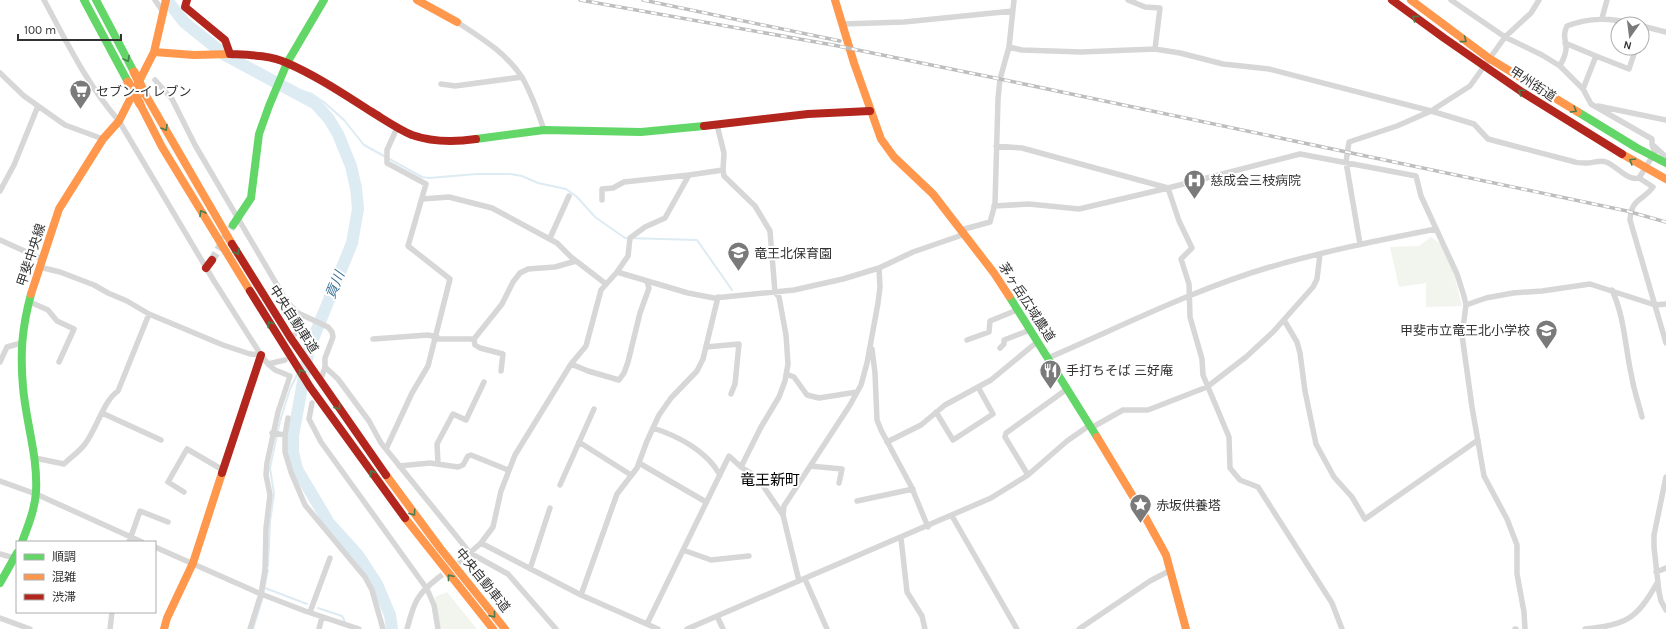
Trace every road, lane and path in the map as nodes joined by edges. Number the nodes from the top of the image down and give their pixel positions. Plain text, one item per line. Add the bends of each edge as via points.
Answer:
1 (44, 0) edge
2 (84, 0) edge
3 (96, 0) edge
4 (156, 0) edge
5 (166, 0) edge
6 (187, 0) edge
7 (324, 0) edge
8 (417, 0) edge
9 (835, 0) edge
10 (1014, 0) edge
11 (1128, 0) edge
12 (1392, 0) edge
13 (1411, 0) edge
14 (1451, 0) edge
15 (1459, 0) edge
16 (1539, 0) edge
17 (1607, 0) edge
18 (1466, 10) junction
19 (1013, 11) junction
20 (164, 12) junction
21 (1602, 18) junction
22 (1610, 19) edge
23 (457, 22) joint
24 (843, 24) junction
25 (1650, 29) edge
26 (1666, 32) edge
27 (1505, 37) junction
28 (1565, 43) junction
29 (1009, 47) junction
30 (1155, 49) junction
31 (154, 52) junction
32 (230, 54) junction
33 (1596, 56) junction
34 (1633, 56) edge
35 (287, 63) junction
36 (1487, 63) junction
37 (1560, 66) junction
38 (0, 73) edge
39 (522, 77) junction
40 (155, 80) dead end
41 (441, 84) dead end
42 (1583, 90) junction
43 (38, 106) junction
44 (1593, 106) junction
45 (870, 111) junction
46 (1432, 111) junction
47 (1666, 120) edge
48 (119, 121) junction
49 (718, 125) junction
50 (397, 128) junction
51 (544, 130) junction
52 (103, 139) junction
53 (1652, 145) junction
54 (996, 146) junction
55 (1653, 156) junction
56 (1666, 157) edge
57 (1346, 162) junction
58 (1666, 163) edge
59 (1646, 168) junction
60 (722, 170) junction
61 (689, 175) junction
62 (1639, 178) junction
63 (1666, 179) edge
64 (1168, 188) junction
65 (0, 191) edge
66 (569, 196) dead end
67 (422, 199) junction
68 (602, 200) dead end
69 (994, 206) junction
70 (235, 222) junction
71 (1436, 229) junction
72 (963, 232) junction
73 (550, 238) junction
74 (0, 240) edge
75 (1360, 244) junction
76 (1320, 254) junction
77 (212, 260) tunnel mouth
78 (576, 261) junction
79 (41, 263) junction
80 (206, 268) junction
81 (879, 268) junction
82 (617, 272) junction
83 (647, 282) junction
84 (606, 284) junction
85 (1612, 290) junction
86 (775, 292) junction
87 (1190, 296) junction
88 (718, 297) junction
89 (30, 302) junction
90 (1666, 304) edge
91 (1466, 305) junction
92 (1655, 306) junction
93 (1017, 310) junction
94 (149, 314) junction
95 (301, 315) junction
96 (1284, 320) junction
97 (1030, 330) junction
98 (295, 334) dead end
99 (436, 338) junction
100 (373, 339) dead end
101 (474, 339) junction
102 (967, 340) dead end
103 (1037, 342) junction
104 (21, 343) junction
105 (1666, 343) edge
106 (871, 345) junction
107 (706, 348) junction
108 (1000, 348) dead end
109 (2, 354) edge
110 (261, 355) junction
111 (288, 358) junction
112 (1048, 358) junction
113 (0, 362) edge
114 (60, 362) dead end
115 (268, 364) junction
116 (571, 364) junction
117 (325, 367) junction
118 (500, 371) dead end
119 (786, 374) junction
120 (319, 376) junction
121 (484, 382) dead end
122 (978, 387) junction
123 (1207, 387) junction
124 (1067, 389) junction
125 (857, 392) junction
126 (731, 394) dead end
127 (312, 403) dead end
128 (594, 409) dead end
129 (936, 412) junction
130 (102, 414) junction
131 (1642, 417) dead end
132 (288, 418) dead end
133 (1091, 426) junction
134 (653, 428) junction
135 (273, 433) junction
136 (283, 435) junction
137 (161, 440) dead end
138 (1478, 440) junction
139 (579, 442) junction
140 (887, 442) junction
141 (386, 449) junction
142 (36, 458) junction
143 (639, 463) junction
144 (438, 464) junction
145 (399, 466) junction
146 (810, 466) junction
147 (741, 467) junction
148 (223, 470) junction
149 (508, 470) junction
150 (631, 475) junction
151 (720, 475) junction
152 (1028, 475) junction
153 (1666, 477) edge
154 (0, 481) edge
155 (839, 484) dead end
156 (560, 485) dead end
157 (912, 489) junction
158 (184, 492) dead end
159 (36, 494) junction
160 (857, 501) dead end
161 (706, 502) junction
162 (550, 508) dead end
163 (783, 515) junction
164 (952, 516) junction
165 (168, 522) dead end
166 (928, 526) junction
167 (901, 538) junction
168 (130, 539) edge
169 (22, 541) edge
170 (481, 543) junction
171 (156, 547) edge
172 (683, 550) junction
173 (470, 553) junction
174 (0, 554) edge
175 (16, 555) edge
176 (749, 556) dead end
177 (330, 558) dead end
178 (463, 558) tunnel mouth
179 (193, 563) junction
180 (1666, 568) edge
181 (530, 569) junction
182 (1169, 571) junction
183 (1656, 572) junction
184 (438, 578) tunnel mouth
185 (805, 579) junction
186 (799, 581) junction
187 (0, 583) edge
188 (1658, 583) junction
189 (426, 588) junction
190 (261, 594) junction
191 (581, 595) junction
192 (1666, 610) edge
193 (310, 612) junction
194 (112, 613) edge
195 (717, 616) junction
196 (322, 617) junction
197 (0, 618) edge
198 (647, 624) junction
199 (30, 629) edge
200 (110, 629) edge
201 (164, 629) edge
202 (250, 629) edge
203 (319, 629) edge
204 (359, 629) edge
205 (383, 629) edge
206 (407, 629) edge
207 (438, 629) edge
208 (493, 629) edge
209 (505, 629) edge
210 (556, 629) edge
211 (658, 629) edge
212 (688, 629) edge
213 (723, 629) edge
214 (827, 629) edge
215 (925, 629) edge
216 (1017, 629) edge
217 (1079, 629) edge
218 (1186, 629) edge
219 (1342, 629) edge
220 (1525, 629) edge
221 (1585, 629) edge

1 - 48 street via 92,86
111 -> 2 main road, 中央自動車道, bridge via 162,147
3 -> 120 main road, 中央自動車道, bridge via 145,94 214,214 296,346
4 - 20 street
5 - 20 main road, 甲斐中央線
6 - 32 main road via 185,7 224,40
7 - 35 main road
8 - 23 main road
9 - 24 main road, 茅ヶ岳広域農道
10 - 19 street
11 - 30 street via 1146,7 1160,8
36 -> 12 main road, 甲州街道 via 1414,17
13 -> 36 main road, 甲州街道
14 - 18 street
15 - 18 street
16 - 27 street via 1531,14
17 - 21 street
18 - 27 street
19 - 24 street via 904,22
19 - 29 street
20 - 31 main road, 甲斐中央線
21 - 22 street
21 - 28 street via 1567,26 1564,33
23 - 39 street via 509,61
24 - 45 main road, 茅ヶ岳広域農道
25 - 26 street
27 - 36 street
27 - 37 street
28 - 33 street
28 - 37 street via 1565,55
29 - 30 street via 1022,50 1081,52
29 - 54 street via 1000,79
30 - 46 street via 1223,64 1269,69
31 - 32 main road
31 - 48 main road, 甲斐中央線
32 - 35 main road via 269,57
33 - 34 street via 1629,69
33 - 42 street
35 - 50 main road via 319,79
35 - 70 main road via 259,134 250,198
36 - 46 street via 1470,86
36 -> 55 main road, 甲州街道
59 -> 36 main road, 甲州街道 via 1527,96
37 - 42 street
38 - 43 street
39 - 41 street via 455,86
39 - 51 street
40 - 70 street via 172,99
42 - 44 street
43 - 52 street via 65,125
43 - 65 street via 14,165
44 - 47 street
44 - 53 street via 1652,139
45 - 49 main road via 808,114
45 - 72 main road, 茅ヶ岳広域農道 via 881,139 894,158 933,194
46 - 57 street via 1349,142
46 - 62 street via 1474,124 1488,139 1585,164 1605,161 1622,170 1627,176
48 - 52 main road, 甲斐中央線
48 - 80 street
49 - 51 main road via 641,132
49 - 60 street via 724,153
50 - 51 main road via 430,140 460,140
50 - 67 street via 387,153 387,163 426,184
52 - 79 main road, 甲斐中央線 via 60,209
53 - 55 street via 1655,152
53 - 56 street
54 - 64 street via 1022,148
54 - 69 street
55 - 58 main road, 甲州街道
55 - 59 street
57 - 64 street via 1300,154
57 - 71 street via 1416,176 1420,196
57 - 75 street
59 - 62 street
59 - 63 main road, 甲州街道
60 - 61 street
60 - 86 street via 724,176 755,206 770,231
61 - 68 street via 624,182 612,188 602,189
61 - 82 street via 665,218 645,227 630,241 628,256
62 - 92 street via 1653,187 1636,201 1630,212 1630,220
64 - 69 street via 1080,209 1029,204
64 - 87 street via 1179,221 1192,248 1181,259
66 - 73 street
67 - 73 street via 449,197 479,204 492,208
67 - 99 street via 408,246 450,279
69 - 72 street via 990,222
70 - 95 street via 287,302
71 - 75 street
71 - 91 street via 1457,274
72 - 81 street
72 - 93 main road, 茅ヶ岳広域農道 via 994,273
73 - 78 street
74 - 79 street
75 - 76 street
76 - 87 street via 1269,267
76 - 96 street via 1315,283
77 - 80 main road
78 - 84 street
78 - 101 street via 555,267 528,269 520,273 502,304
79 - 89 main road, 甲斐中央線
79 - 94 street via 94,285
80 - 110 street
81 - 86 street via 843,279
81 - 106 street via 880,287
82 - 83 street
82 - 84 street
83 - 88 street via 688,293
83 - 116 street via 649,288 628,362 619,380
84 - 116 street via 601,290 586,346
85 - 91 street via 1590,284 1513,293
85 - 92 street
85 - 131 street via 1618,303
86 - 88 street
86 - 119 street via 779,297 786,335
87 - 112 street
87 - 123 street via 1190,317
88 - 107 street
89 - 104 main road, 甲斐中央線
89 - 114 street via 48,310 57,321 74,329
90 - 92 street
91 - 138 street via 1462,335
92 - 105 street
93 - 97 main road, 茅ヶ岳広域農道
93 - 102 street via 990,321 988,332
94 - 110 street via 223,345
94 - 130 street via 118,391 111,395
95 - 98 street
95 - 117 street via 332,332
96 - 123 street via 1246,357
96 - 138 street via 1297,342 1300,353 1316,444 1334,477 1352,497 1365,520
97 - 103 main road, 茅ヶ岳広域農道
97 - 108 street via 1004,340
99 - 100 street via 428,335
99 - 101 street
99 - 141 street via 428,366 412,393
101 - 118 street via 475,345 480,348 503,354
103 - 112 main road, 茅ヶ岳広域農道
103 - 122 street via 991,380
104 - 109 street via 7,347
104 - 142 main road, 甲斐中央線 via 23,388
106 - 125 street
106 - 140 street via 877,420
107 - 126 street via 739,344 735,384
107 - 134 street via 697,371 671,398
109 - 113 street
110 - 115 street
110 - 148 main road
111 - 115 street
208 -> 111 main road, 中央自動車道 via 419,536
112 - 124 main road, 茅ヶ岳広域農道
115 - 135 street via 290,376
116 - 149 street
117 - 120 street
117 - 141 street via 338,379
119 - 125 street via 794,377 807,395 819,398
119 - 147 street via 779,397
120 -> 209 main road, 中央自動車道 via 376,463
121 - 144 street via 466,420 453,414 437,444
122 - 129 street
122 - 129 street via 993,414 952,440
123 - 133 street via 1148,410 1123,410
123 - 219 street via 1229,437 1230,468 1240,480 1258,487 1332,603
124 - 133 main road, 茅ヶ岳広域農道
124 - 152 street via 1006,433 1005,436
125 - 146 street
127 - 189 street via 309,419 321,442
128 - 139 street
129 - 140 street via 921,425
130 - 137 street
130 - 142 street via 84,445 64,464
132 - 136 street
133 - 152 street via 1067,441
133 - 182 main road, 茅ヶ岳広域農道 via 1166,556
134 - 143 street
134 - 151 street via 674,435 690,445 714,465
135 - 136 street
135 - 190 street via 266,475 270,495
136 - 205 street via 291,472 305,505 366,577
138 - 220 street via 1484,476 1507,519 1517,545 1517,574
139 - 150 street
139 - 156 street
140 - 157 street
141 - 145 street
142 - 159 main road, 甲斐中央線
143 - 150 street
143 - 161 street
144 - 145 street
144 - 149 street via 458,467 471,455
145 - 173 street
146 - 155 street via 842,468
146 - 163 street via 784,506
147 - 151 street via 729,456
147 - 163 street via 757,477
148 - 158 street via 187,449 168,482
148 - 179 main road
149 - 170 street via 493,527
150 - 191 street via 617,494
151 - 161 street
152 - 164 street via 991,498
153 - 183 street via 1654,535
154 - 159 street
157 - 160 street
157 - 166 street
159 - 168 street
159 - 169 main road, 甲斐中央線
161 - 172 street
162 - 181 street
163 - 186 street
164 - 166 street
164 - 216 street
165 - 168 street via 140,511
166 - 167 street
167 - 185 street
167 - 215 street via 907,592 922,616
170 - 173 street
170 - 181 street
171 - 179 street
172 - 176 street via 711,560
172 - 198 street
173 - 178 street
173 - 210 street via 508,574
174 - 175 street
175 - 187 main road
177 - 193 street
179 - 190 street
179 - 201 main road
180 - 183 street
181 - 191 street
182 - 217 street
182 - 218 main road, 茅ヶ岳広域農道
183 - 188 street
184 - 189 street
185 - 186 street
185 - 214 street
186 - 195 street
188 - 192 street via 1661,601
188 - 221 street via 1636,614 1609,627
189 - 206 street via 413,606
189 - 207 street via 434,605
190 - 193 street
190 - 202 street
191 - 198 street
193 - 196 street
194 - 200 street
195 - 212 street
195 - 213 street
196 - 203 street
196 - 204 street
197 - 199 street
198 - 211 street

